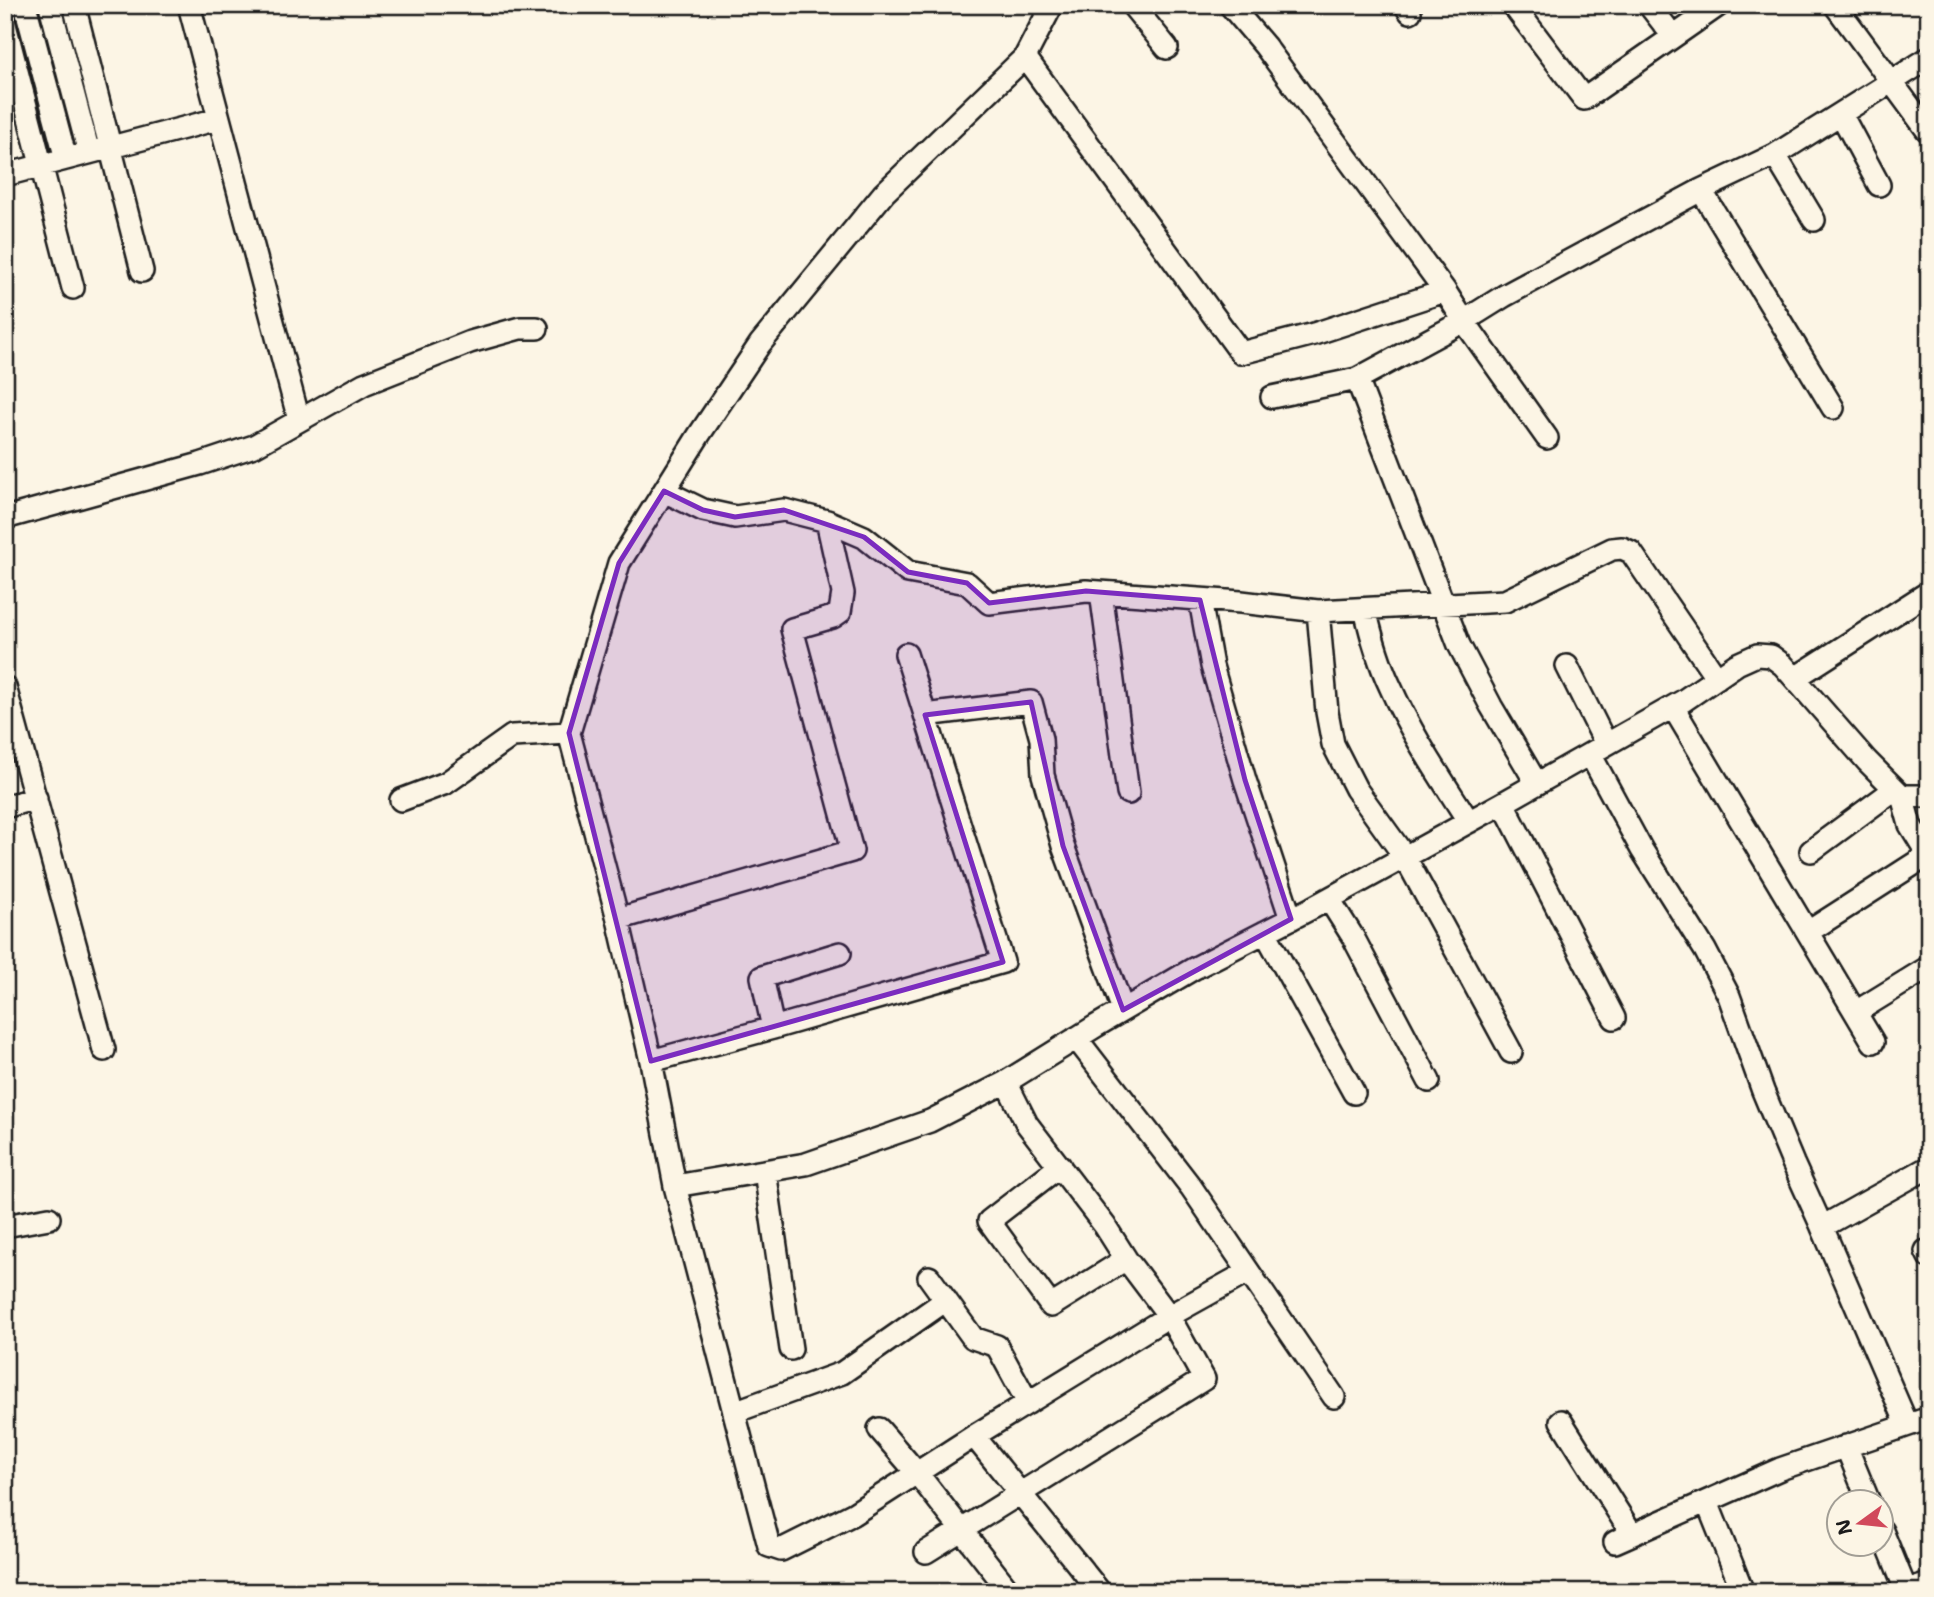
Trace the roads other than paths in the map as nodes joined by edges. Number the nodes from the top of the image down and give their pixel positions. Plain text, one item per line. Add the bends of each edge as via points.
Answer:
1 (25, 5) edge
2 (50, 5) edge
3 (74, 5) edge
4 (189, 5) edge
5 (1052, 5) edge
6 (1132, 5) edge
7 (1230, 5) edge
8 (1513, 5) edge
9 (1649, 5) edge
10 (1720, 5) edge
11 (1835, 5) edge
12 (5, 25) edge
13 (1673, 36) junction
14 (1167, 48) dead end
15 (1024, 57) junction
16 (1929, 58) edge
17 (1892, 82) junction
18 (1841, 114) junction
19 (218, 119) junction
20 (1927, 131) edge
21 (110, 147) junction
22 (89, 153) junction
23 (1775, 155) junction
24 (66, 159) junction
25 (42, 165) junction
26 (5, 175) edge
27 (1879, 185) dead end
28 (1701, 190) junction
29 (1814, 220) dead end
30 (142, 271) dead end
31 (73, 288) dead end
32 (1446, 292) junction
33 (1464, 321) junction
34 (537, 328) dead end
35 (1357, 379) junction
36 (1272, 397) dead end
37 (1833, 408) dead end
38 (299, 420) junction
39 (1547, 438) dead end
40 (664, 491) junction
41 (5, 518) edge
42 (827, 521) junction
43 (1101, 592) junction
44 (1929, 592) edge
45 (1200, 600) junction
46 (1443, 603) junction
47 (1365, 609) junction
48 (1318, 611) junction
49 (906, 654) dead end
50 (1567, 666) dead end
51 (1717, 678) junction
52 (1795, 678) junction
53 (5, 687) edge
54 (1673, 707) junction
55 (925, 715) junction
56 (569, 733) junction
57 (1598, 749) junction
58 (1537, 784) junction
59 (1899, 792) junction
60 (1128, 793) dead end
61 (1929, 796) edge
62 (36, 798) junction
63 (401, 800) dead end
64 (1503, 803) junction
65 (5, 807) edge
66 (1469, 822) junction
67 (1811, 851) dead end
68 (1928, 856) edge
69 (1405, 857) junction
70 (1329, 899) junction
71 (618, 919) junction
72 (1292, 919) junction
73 (1265, 932) junction
74 (1808, 932) junction
75 (841, 953) dead end
76 (1929, 967) edge
77 (1123, 1010) junction
78 (1856, 1012) junction
79 (1614, 1017) dead end
80 (773, 1028) junction
81 (1076, 1038) junction
82 (1873, 1042) dead end
83 (104, 1050) dead end
84 (1511, 1052) dead end
85 (651, 1061) junction
86 (1429, 1081) dead end
87 (1006, 1082) junction
88 (1354, 1093) dead end
89 (1060, 1166) junction
90 (1929, 1167) edge
91 (765, 1171) junction
92 (675, 1186) junction
93 (50, 1218) dead end
94 (5, 1226) edge
95 (1822, 1227) junction
96 (1126, 1259) junction
97 (1248, 1272) junction
98 (929, 1277) dead end
99 (946, 1300) junction
100 (1169, 1316) junction
101 (792, 1349) dead end
102 (1334, 1397) dead end
103 (1028, 1404) junction
104 (734, 1412) junction
105 (1929, 1418) edge
106 (1561, 1422) dead end
107 (1907, 1424) junction
108 (879, 1429) dead end
109 (974, 1436) junction
110 (1846, 1446) junction
111 (917, 1473) junction
112 (1863, 1488) edge
113 (1020, 1493) junction
114 (1707, 1502) junction
115 (961, 1530) junction
116 (926, 1552) dead end
117 (1892, 1558) edge
118 (1929, 1583) edge
119 (1006, 1590) edge
120 (1100, 1592) edge
121 (1743, 1592) edge

1 - 24 street
2 - 22 street
3 - 21 street
4 - 19 street
5 - 15 street
6 - 14 street
7 - 32 street
8 - 13 street via 1584,99
9 - 13 street
10 - 13 street
11 - 17 street
12 - 25 street
15 - 32 street via 1241,354
15 - 40 street via 884,192 761,344
16 - 17 street
17 - 18 street
17 - 20 street
18 - 23 street
18 - 27 street
19 - 21 street
19 - 38 street
21 - 22 street
21 - 30 street
22 - 24 street
23 - 28 street
23 - 29 street
24 - 25 street
25 - 26 street
25 - 31 street
28 - 33 street
28 - 37 street
32 - 33 street
33 - 35 street
33 - 39 street
34 - 38 street via 470,342 364,384
35 - 36 street
35 - 46 street
38 - 41 street via 254,446 200,464
40 - 42 street via 703,510 735,517 784,510
40 - 56 street via 619,563
42 - 43 street via 864,537 908,572 967,583 989,603
42 - 71 street via 843,593 840,612 792,629 852,851
43 - 45 street
43 - 60 street
44 - 52 street
45 - 48 street
45 - 72 street via 1212,666
46 - 47 street
46 - 51 street via 1505,601 1622,548 1631,552
46 - 58 street via 1465,657
47 - 48 street
47 - 66 street via 1389,685
48 - 69 street via 1333,744 1356,789
49 - 55 street
50 - 57 street
51 - 52 street via 1757,655 1771,656
51 - 54 street
52 - 59 street
53 - 62 street
54 - 57 street
54 - 74 street
55 - 77 street via 1031,702 1041,739 1043,775 1063,846
55 - 80 street via 1003,962
56 - 63 street via 512,736 446,783
56 - 71 street
57 - 58 street
57 - 95 street via 1642,850 1705,950 1728,996
58 - 64 street
59 - 61 street
59 - 67 street
59 - 68 street via 1910,825
62 - 65 street
62 - 83 street
64 - 66 street
64 - 79 street
66 - 69 street
68 - 74 street
69 - 70 street
69 - 84 street
70 - 72 street
70 - 86 street
71 - 85 street
72 - 73 street
73 - 77 street
73 - 88 street
74 - 78 street
75 - 80 street via 762,977
76 - 78 street
77 - 81 street
78 - 82 street
80 - 85 street
81 - 87 street
81 - 97 street via 1191,1187
85 - 92 street
87 - 89 street via 1027,1124
87 - 91 street via 930,1121 806,1164
89 - 96 street
89 - 96 street via 989,1221 1051,1306
90 - 95 street
91 - 92 street
91 - 101 street
92 - 104 street
93 - 94 street
95 - 107 street
96 - 100 street
97 - 100 street
97 - 102 street
98 - 99 street
99 - 103 street via 973,1338 997,1346
99 - 104 street via 842,1373
100 - 103 street
100 - 113 street via 1204,1378
103 - 109 street
104 - 111 street via 769,1546 781,1550 853,1514
105 - 107 street
106 - 114 street via 1623,1538
107 - 110 street
108 - 111 street
109 - 111 street
109 - 113 street
110 - 112 street
110 - 114 street
111 - 115 street
113 - 115 street
113 - 120 street
114 - 121 street
115 - 116 street
115 - 119 street
117 - 118 street via 1906,1590

